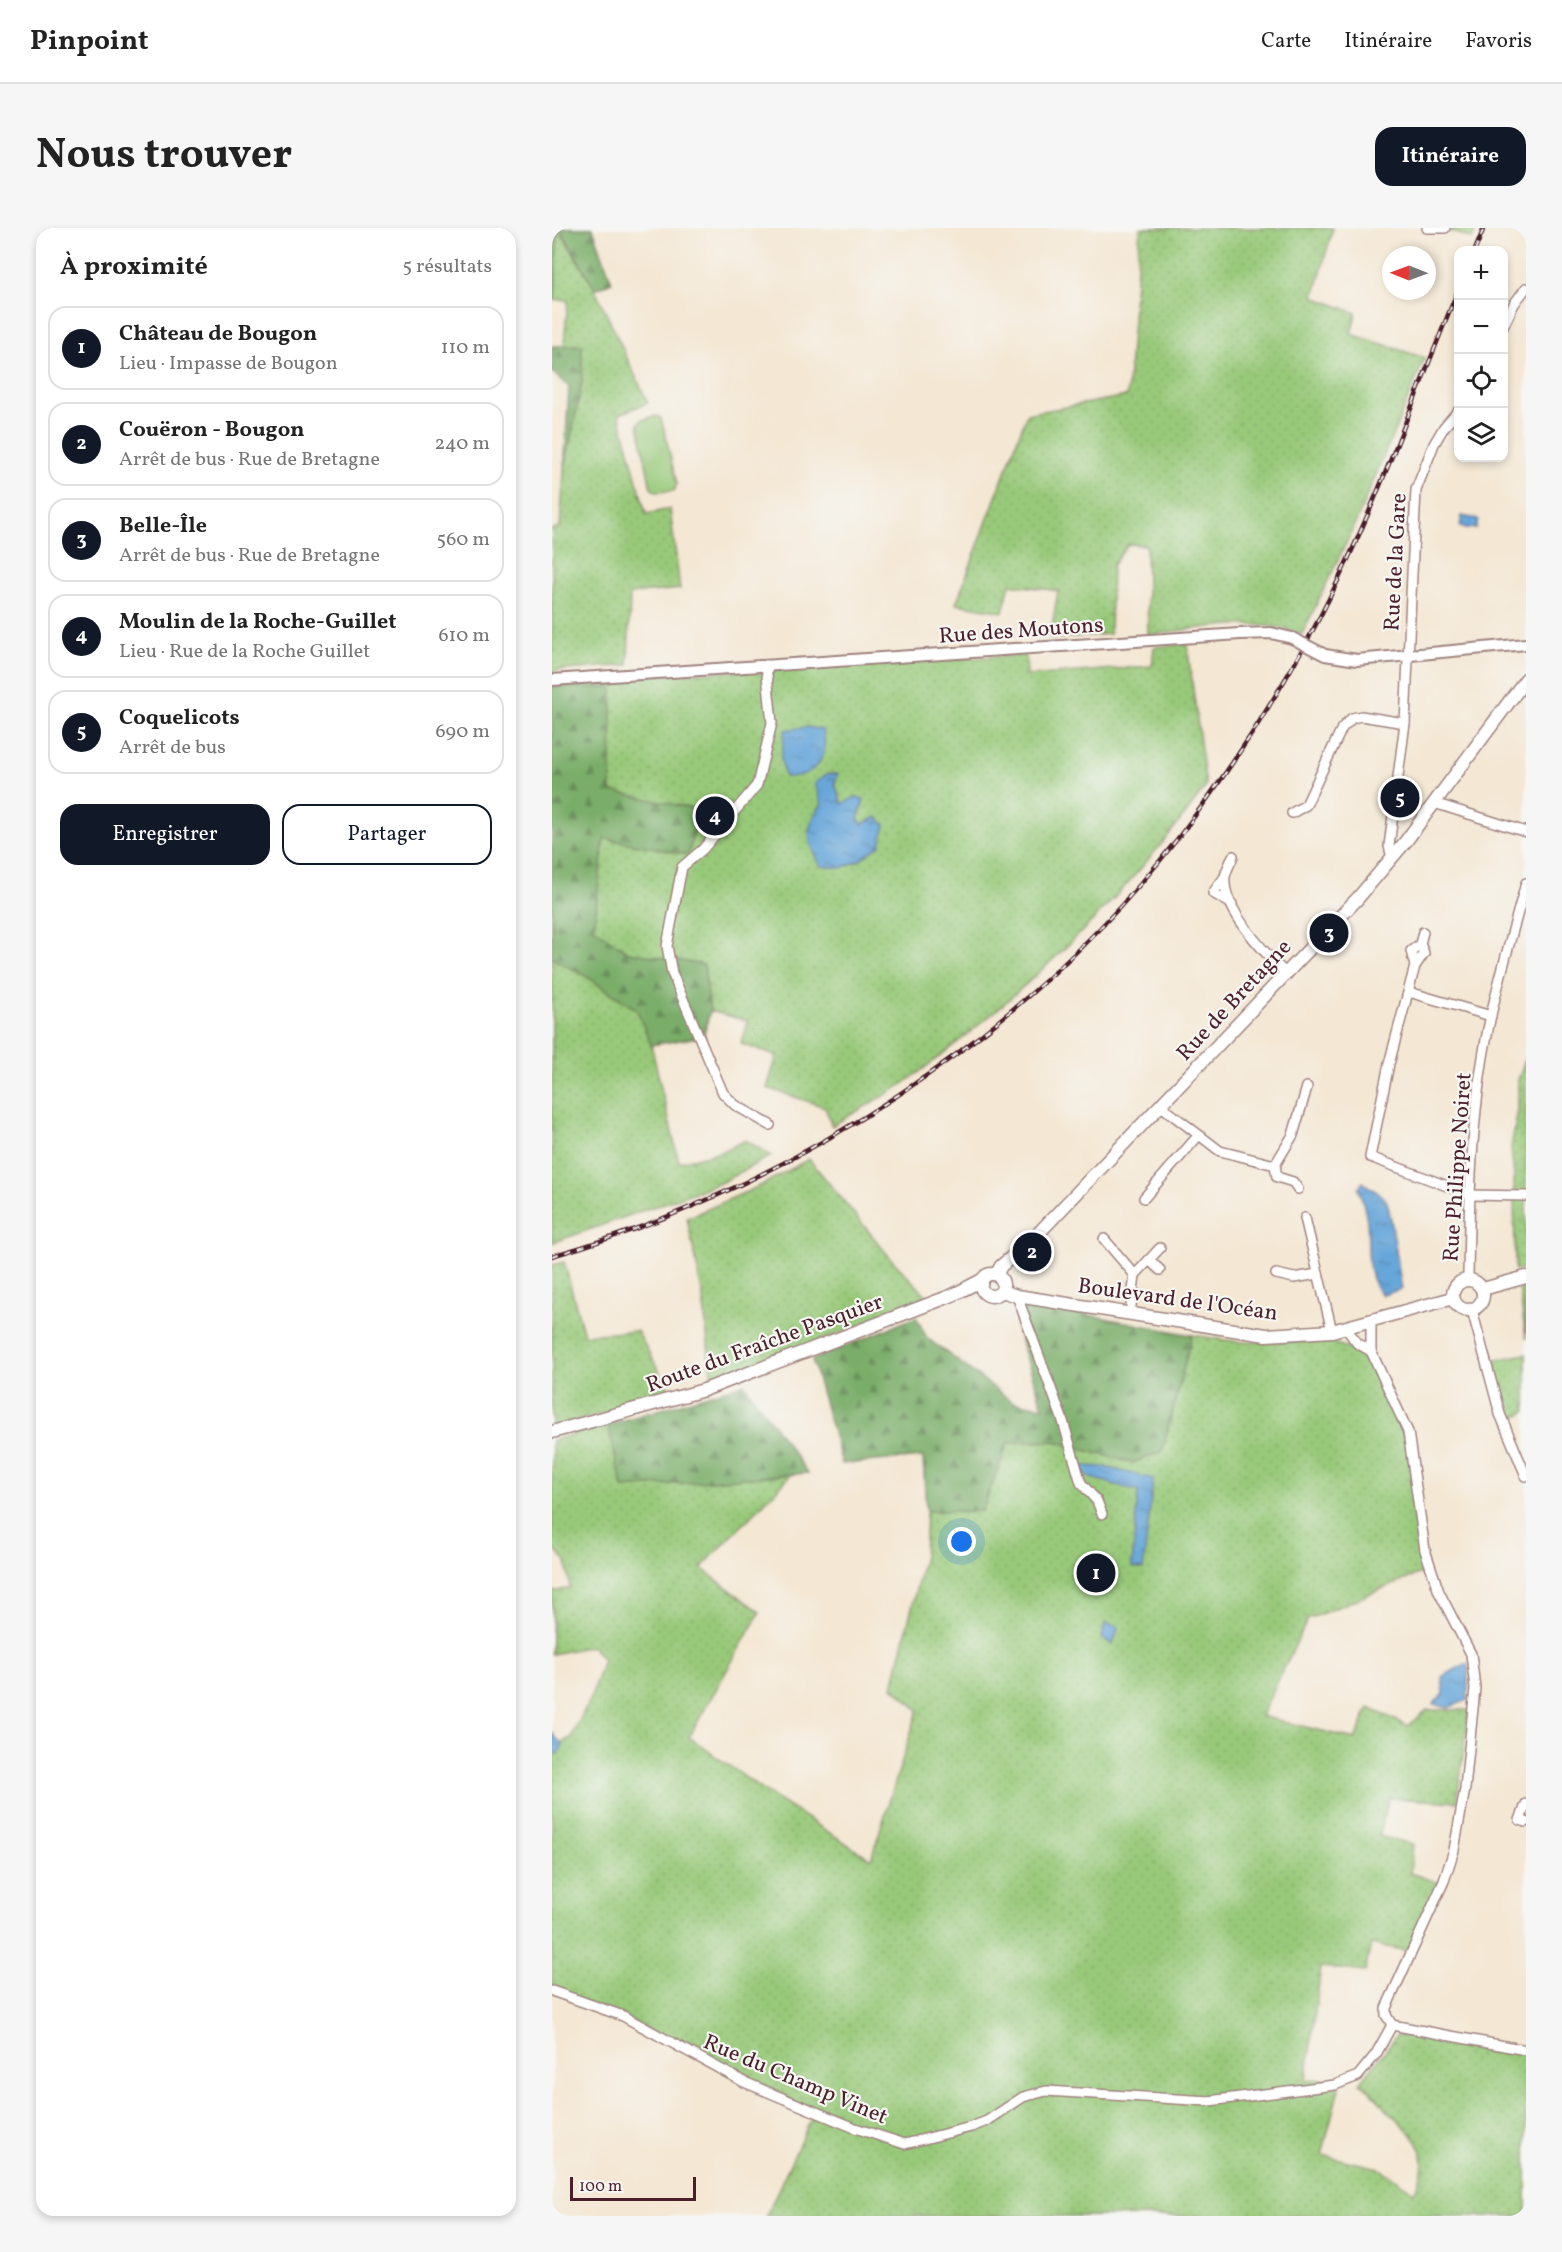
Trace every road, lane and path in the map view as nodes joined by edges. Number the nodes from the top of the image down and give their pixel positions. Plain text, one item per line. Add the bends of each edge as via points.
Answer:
1 (1427, 228) edge
2 (1445, 228) edge
3 (1524, 290) edge
4 (1508, 318) edge
5 (1454, 416) edge
6 (1526, 644) edge
7 (1408, 655) junction
8 (766, 665) junction
9 (1526, 679) edge
10 (552, 680) edge
11 (1405, 723) junction
12 (1434, 803) junction
13 (1292, 813) dead end
14 (1526, 832) edge
15 (1233, 856) dead end
16 (1392, 858) junction
17 (1224, 878) junction
18 (1526, 883) edge
19 (1232, 904) junction
20 (1423, 932) dead end
21 (1286, 974) junction
22 (1409, 992) junction
23 (1491, 1016) junction
24 (1307, 1088) dead end
25 (1161, 1106) junction
26 (770, 1125) dead end
27 (1198, 1136) junction
28 (1275, 1165) junction
29 (1298, 1190) dead end
30 (1471, 1196) junction
31 (1526, 1196) edge
32 (1144, 1198) dead end
33 (1305, 1218) dead end
34 (1104, 1239) dead end
35 (1160, 1248) dead end
36 (1149, 1260) junction
37 (1160, 1270) dead end
38 (1276, 1274) dead end
39 (1318, 1274) junction
40 (996, 1275) junction
41 (1136, 1275) junction
42 (1526, 1277) edge
43 (1468, 1279) junction
44 (982, 1280) junction
45 (1483, 1289) junction
46 (1002, 1291) junction
47 (984, 1294) junction
48 (953, 1295) junction
49 (1017, 1296) junction
50 (1453, 1298) junction
51 (1472, 1310) junction
52 (1130, 1314) junction
53 (1371, 1322) junction
54 (1346, 1328) junction
55 (1332, 1331) junction
56 (1371, 1351) junction
57 (552, 1432) edge
58 (1526, 1476) edge
59 (1102, 1514) dead end
60 (1526, 1804) edge
61 (1526, 1822) edge
62 (552, 1992) edge
63 (1392, 2025) junction
64 (1526, 2050) edge

1 - 2 street
3 - 4 street
5 - 7 street, Rue de la Gare via 1434,444 1416,490
6 - 7 street
7 - 8 street, Rue des Moutons, bridge via 1357,660 1325,656 1292,638 1271,633
7 - 11 street, Rue de la Gare
8 - 10 street, Rue des Moutons
8 - 26 street via 772,723 757,785 703,849 682,867 668,946 672,973 723,1093 735,1105
9 - 12 main road, Rue de Bretagne
11 - 13 street via 1360,716 1346,724 1306,805
11 - 16 street, Rue de la Gare via 1389,846
12 - 14 street
12 - 16 main road, Rue de Bretagne
15 - 17 street
16 - 21 main road, Rue de Bretagne
17 - 19 street
17 - 19 street via 1213,893
18 - 23 street, Rue Philippe Noiret
19 - 21 street via 1243,927
20 - 22 street via 1420,944 1411,951 1415,966
21 - 25 main road, Rue de Bretagne
22 - 23 street
22 - 30 street via 1370,1157
23 - 30 street, Rue Philippe Noiret via 1474,1133
24 - 28 street via 1293,1135
25 - 27 street
25 - 40 main road, Rue de Bretagne
27 - 28 street via 1228,1155
27 - 32 street
28 - 29 street via 1277,1177 1293,1182
30 - 31 street
30 - 43 street, Rue Philippe Noiret
33 - 39 street
34 - 41 street
35 - 36 street
36 - 37 street
36 - 41 street
38 - 39 street via 1294,1278
39 - 55 street
40 - 44 main road
40 - 46 main road
41 - 52 street
42 - 45 main road
43 - 45 main road
43 - 50 main road via 1456,1285
44 - 47 main road
44 - 48 main road, Route du Fraîche Pasquier
45 - 51 main road via 1482,1302
46 - 47 main road via 995,1296
46 - 49 main road, Boulevard de l'Océan
47 - 48 main road, Route du Fraîche Pasquier
48 - 57 main road, Route du Fraîche Pasquier via 704,1390
49 - 52 main road, Boulevard de l'Océan
49 - 59 street via 1063,1421 1081,1484
50 - 51 main road via 1462,1309
50 - 53 main road, Boulevard de l'Océan
51 - 58 street via 1500,1414
52 - 55 main road, Boulevard de l'Océan via 1257,1334
53 - 54 main road, Boulevard de l'Océan
53 - 56 street
54 - 55 main road, Boulevard de l'Océan
54 - 56 street via 1357,1343
56 - 63 street via 1408,1432 1425,1550 1439,1592 1471,1654 1475,1688 1459,1831 1444,1881 1386,2008
60 - 61 street via 1520,1820
62 - 63 street, Rue du Champ Vinet via 623,2016 744,2082 855,2128 905,2144 987,2121 1023,2097 1039,2092 1209,2101 1335,2085 1358,2076
63 - 64 street

